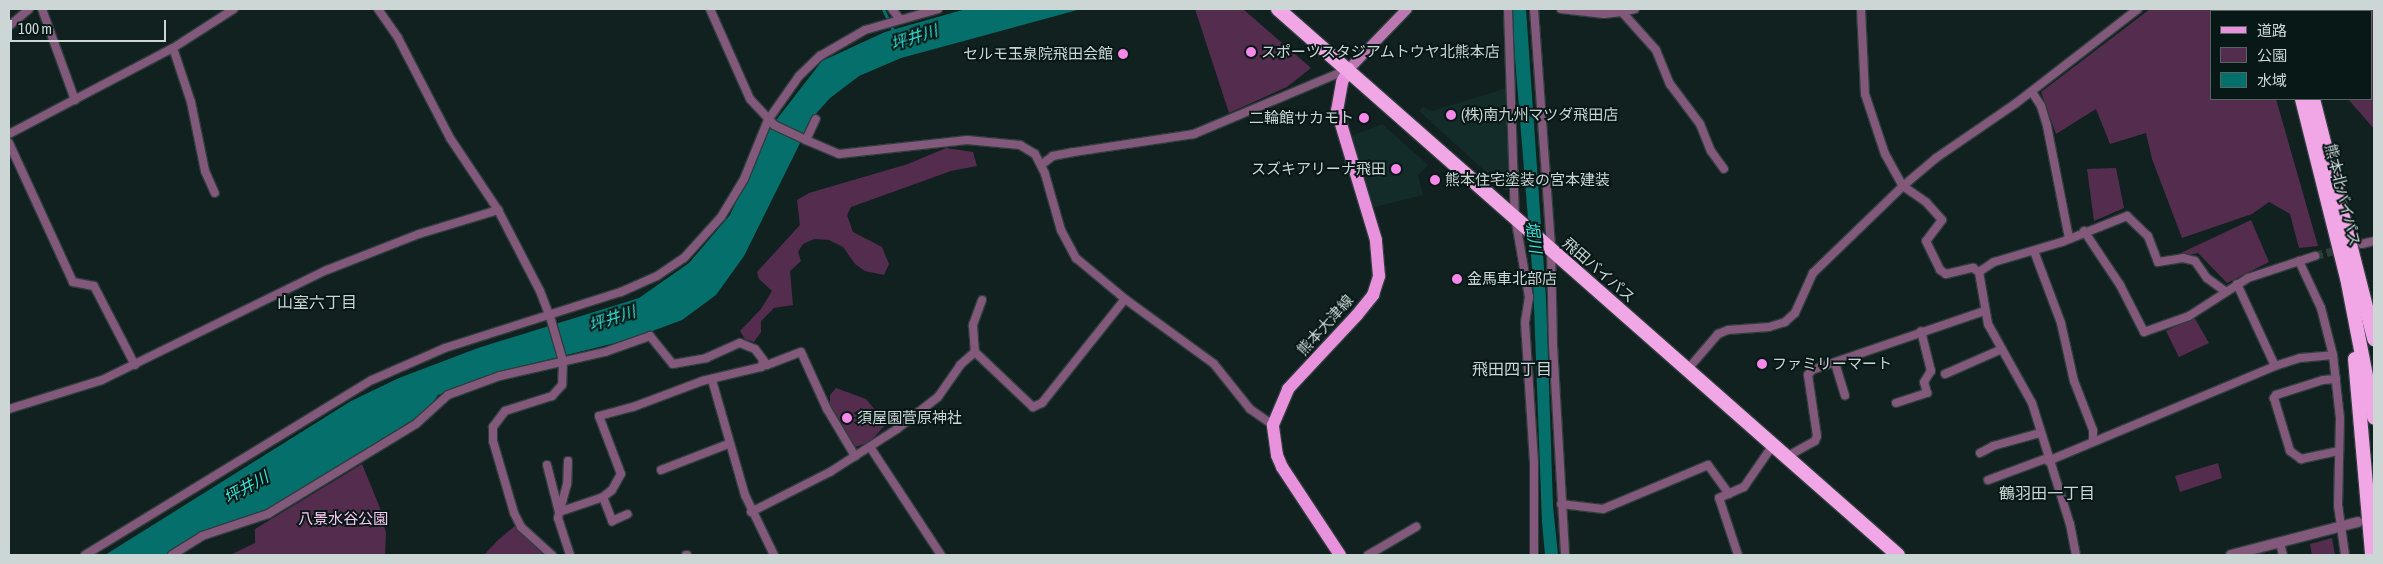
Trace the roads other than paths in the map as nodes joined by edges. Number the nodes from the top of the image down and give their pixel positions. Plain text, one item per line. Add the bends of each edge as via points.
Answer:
1 (29, 9) edge
2 (42, 9) edge
3 (234, 9) edge
4 (378, 9) edge
5 (710, 9) edge
6 (892, 9) edge
7 (938, 9) edge
8 (1278, 9) edge
9 (1408, 9) edge
10 (1508, 9) edge
11 (1534, 9) edge
12 (1561, 9) edge
13 (1635, 9) edge
14 (1861, 9) edge
15 (2138, 9) edge
16 (1622, 12) junction
17 (899, 18) junction
18 (9, 26) edge
19 (173, 48) junction
20 (1349, 69) junction
21 (2032, 92) junction
22 (75, 100) junction
23 (2302, 100) edge
24 (2313, 100) edge
25 (816, 119) dead end
26 (771, 123) junction
27 (9, 134) edge
28 (804, 139) junction
29 (9, 142) edge
30 (1041, 164) junction
31 (1724, 169) dead end
32 (1903, 186) junction
33 (215, 193) dead end
34 (498, 210) junction
35 (1517, 220) junction
36 (2084, 232) junction
37 (2069, 238) junction
38 (2374, 241) edge
39 (2362, 244) tunnel mouth
40 (1548, 247) junction
41 (2034, 251) junction
42 (2315, 256) tunnel mouth
43 (2299, 261) junction
44 (1979, 272) junction
45 (2347, 278) junction
46 (2237, 284) junction
47 (2225, 291) junction
48 (1125, 299) junction
49 (982, 300) dead end
50 (1984, 311) junction
51 (550, 317) junction
52 (1922, 331) junction
53 (2374, 339) edge
54 (2002, 349) junction
55 (975, 352) junction
56 (2333, 355) junction
57 (563, 362) junction
58 (763, 362) junction
59 (1835, 363) junction
60 (135, 365) junction
61 (2275, 366) junction
62 (1688, 369) junction
63 (1945, 374) dead end
64 (2336, 379) junction
65 (712, 380) junction
66 (1845, 395) dead end
67 (1896, 403) dead end
68 (9, 409) edge
69 (2374, 417) edge
70 (1273, 425) junction
71 (2040, 432) junction
72 (2093, 442) junction
73 (728, 444) junction
74 (1773, 445) junction
75 (870, 447) junction
76 (2339, 451) junction
77 (1980, 453) dead end
78 (855, 456) junction
79 (1786, 457) junction
80 (2048, 460) junction
81 (568, 461) dead end
82 (547, 466) dead end
83 (662, 470) dead end
84 (1988, 480) dead end
85 (1729, 494) junction
86 (603, 496) junction
87 (1561, 504) junction
88 (559, 512) junction
89 (751, 512) junction
90 (628, 514) dead end
91 (2358, 522) dead end
92 (1416, 527) dead end
93 (2340, 527) junction
94 (2280, 542) junction
95 (85, 555) edge
96 (172, 555) edge
97 (552, 555) edge
98 (570, 555) edge
99 (774, 555) edge
100 (941, 555) edge
101 (1340, 555) edge
102 (1368, 555) edge
103 (1534, 555) edge
104 (1565, 555) edge
105 (1738, 555) edge
106 (1898, 555) edge
107 (2076, 555) edge
108 (2231, 555) edge
109 (2283, 555) edge
110 (2344, 555) edge
111 (2372, 555) edge

1 - 18 street
2 - 22 street
3 - 19 street
4 - 34 street via 398,38 450,138
5 - 26 street via 750,99
6 - 17 street
7 - 17 street
8 - 20 highway, 飛田バイパス
9 - 20 main road
10 - 35 street
11 - 40 street
12 - 16 street via 1604,14
13 - 16 street
14 - 32 street via 1865,94 1885,154
15 - 21 street
16 - 31 street via 1656,50 1670,84 1700,124 1711,152
17 - 26 street via 858,33 820,56 799,76
19 - 22 street
19 - 33 street via 191,102 206,171
20 - 30 street via 1194,134 1067,153 1053,156
20 - 35 highway, 飛田バイパス
20 - 70 main road, 熊本大津線 via 1342,82 1336,111 1376,240 1379,276 1372,295 1357,315 1288,389
21 - 32 street via 1936,158
21 - 37 street via 2041,106 2047,126
22 - 27 street
23 - 45 highway, 熊本北バイパス
24 - 53 highway, 熊本北バイパス
25 - 28 street
26 - 28 street
26 - 51 street via 721,217 684,258 630,289
28 - 30 street via 839,154 967,140 1005,142 1020,144 1035,154
29 - 60 street via 73,282 94,286
30 - 48 street via 1068,247
32 - 44 street via 1926,202 1942,220 1926,241 1940,270 1946,274 1973,268
32 - 62 street via 1813,274 1795,313 1786,322 1718,334
34 - 51 street
34 - 60 street via 420,234 327,270
35 - 40 highway, 飛田バイパス
35 - 103 street via 1517,246 1528,278 1525,323 1534,462
36 - 37 street
36 - 47 street via 2127,216 2148,236 2158,262 2183,258 2195,261 2207,278
36 - 47 street via 2120,285 2144,332 2189,316
37 - 41 street
38 - 39 street
40 - 62 highway, 飛田バイパス
40 - 87 street
41 - 44 street via 1994,262
41 - 72 street via 2061,324 2074,381 2093,430
42 - 43 street
43 - 46 street
43 - 56 street via 2321,308
44 - 50 street
45 - 69 highway, 熊本北バイパス
45 - 111 highway
46 - 47 street
46 - 61 street
48 - 55 street via 1038,406 1033,407
48 - 70 street via 1214,364 1250,410
49 - 55 street via 973,324
50 - 52 street
50 - 54 street
51 - 57 street
51 - 95 street via 445,348 372,380
52 - 59 street
52 - 67 street via 1931,371 1924,382 1927,393
54 - 63 street
54 - 71 street via 2027,388
55 - 75 street via 960,365 938,397
56 - 61 street via 2300,358
56 - 64 street
57 - 58 street via 650,336 673,364 706,358 740,343 755,348
57 - 96 street via 500,376 448,395 416,424 268,514 210,533
57 - 97 street via 562,385 552,396 505,411 493,427 514,513 521,527
58 - 65 street via 761,368
58 - 78 street via 772,364 802,352 827,409
59 - 66 street
59 - 79 street via 1812,370 1808,375 1815,441
60 - 68 street via 102,380
61 - 72 street
62 - 74 highway, 飛田バイパス
64 - 76 street
64 - 76 street via 2276,394 2274,398 2290,451 2301,459
65 - 73 street
65 - 86 street via 599,416 621,474 612,490
70 - 101 main road via 1282,467
71 - 77 street
71 - 80 street
72 - 80 street
73 - 83 street
73 - 89 street
74 - 79 highway, 飛田バイパス
74 - 85 street via 1744,488
75 - 78 street
75 - 100 street
76 - 93 street
78 - 89 street
79 - 106 highway, 飛田バイパス
80 - 84 street
80 - 107 street via 2070,524
81 - 88 street via 567,484
82 - 88 street
85 - 87 street via 1708,465 1603,509
85 - 105 street via 1719,498
86 - 88 street
86 - 90 street via 612,521
87 - 104 street
88 - 98 street
89 - 99 street
91 - 93 street
92 - 102 street
93 - 94 street
93 - 110 street
94 - 108 street
94 - 109 street

